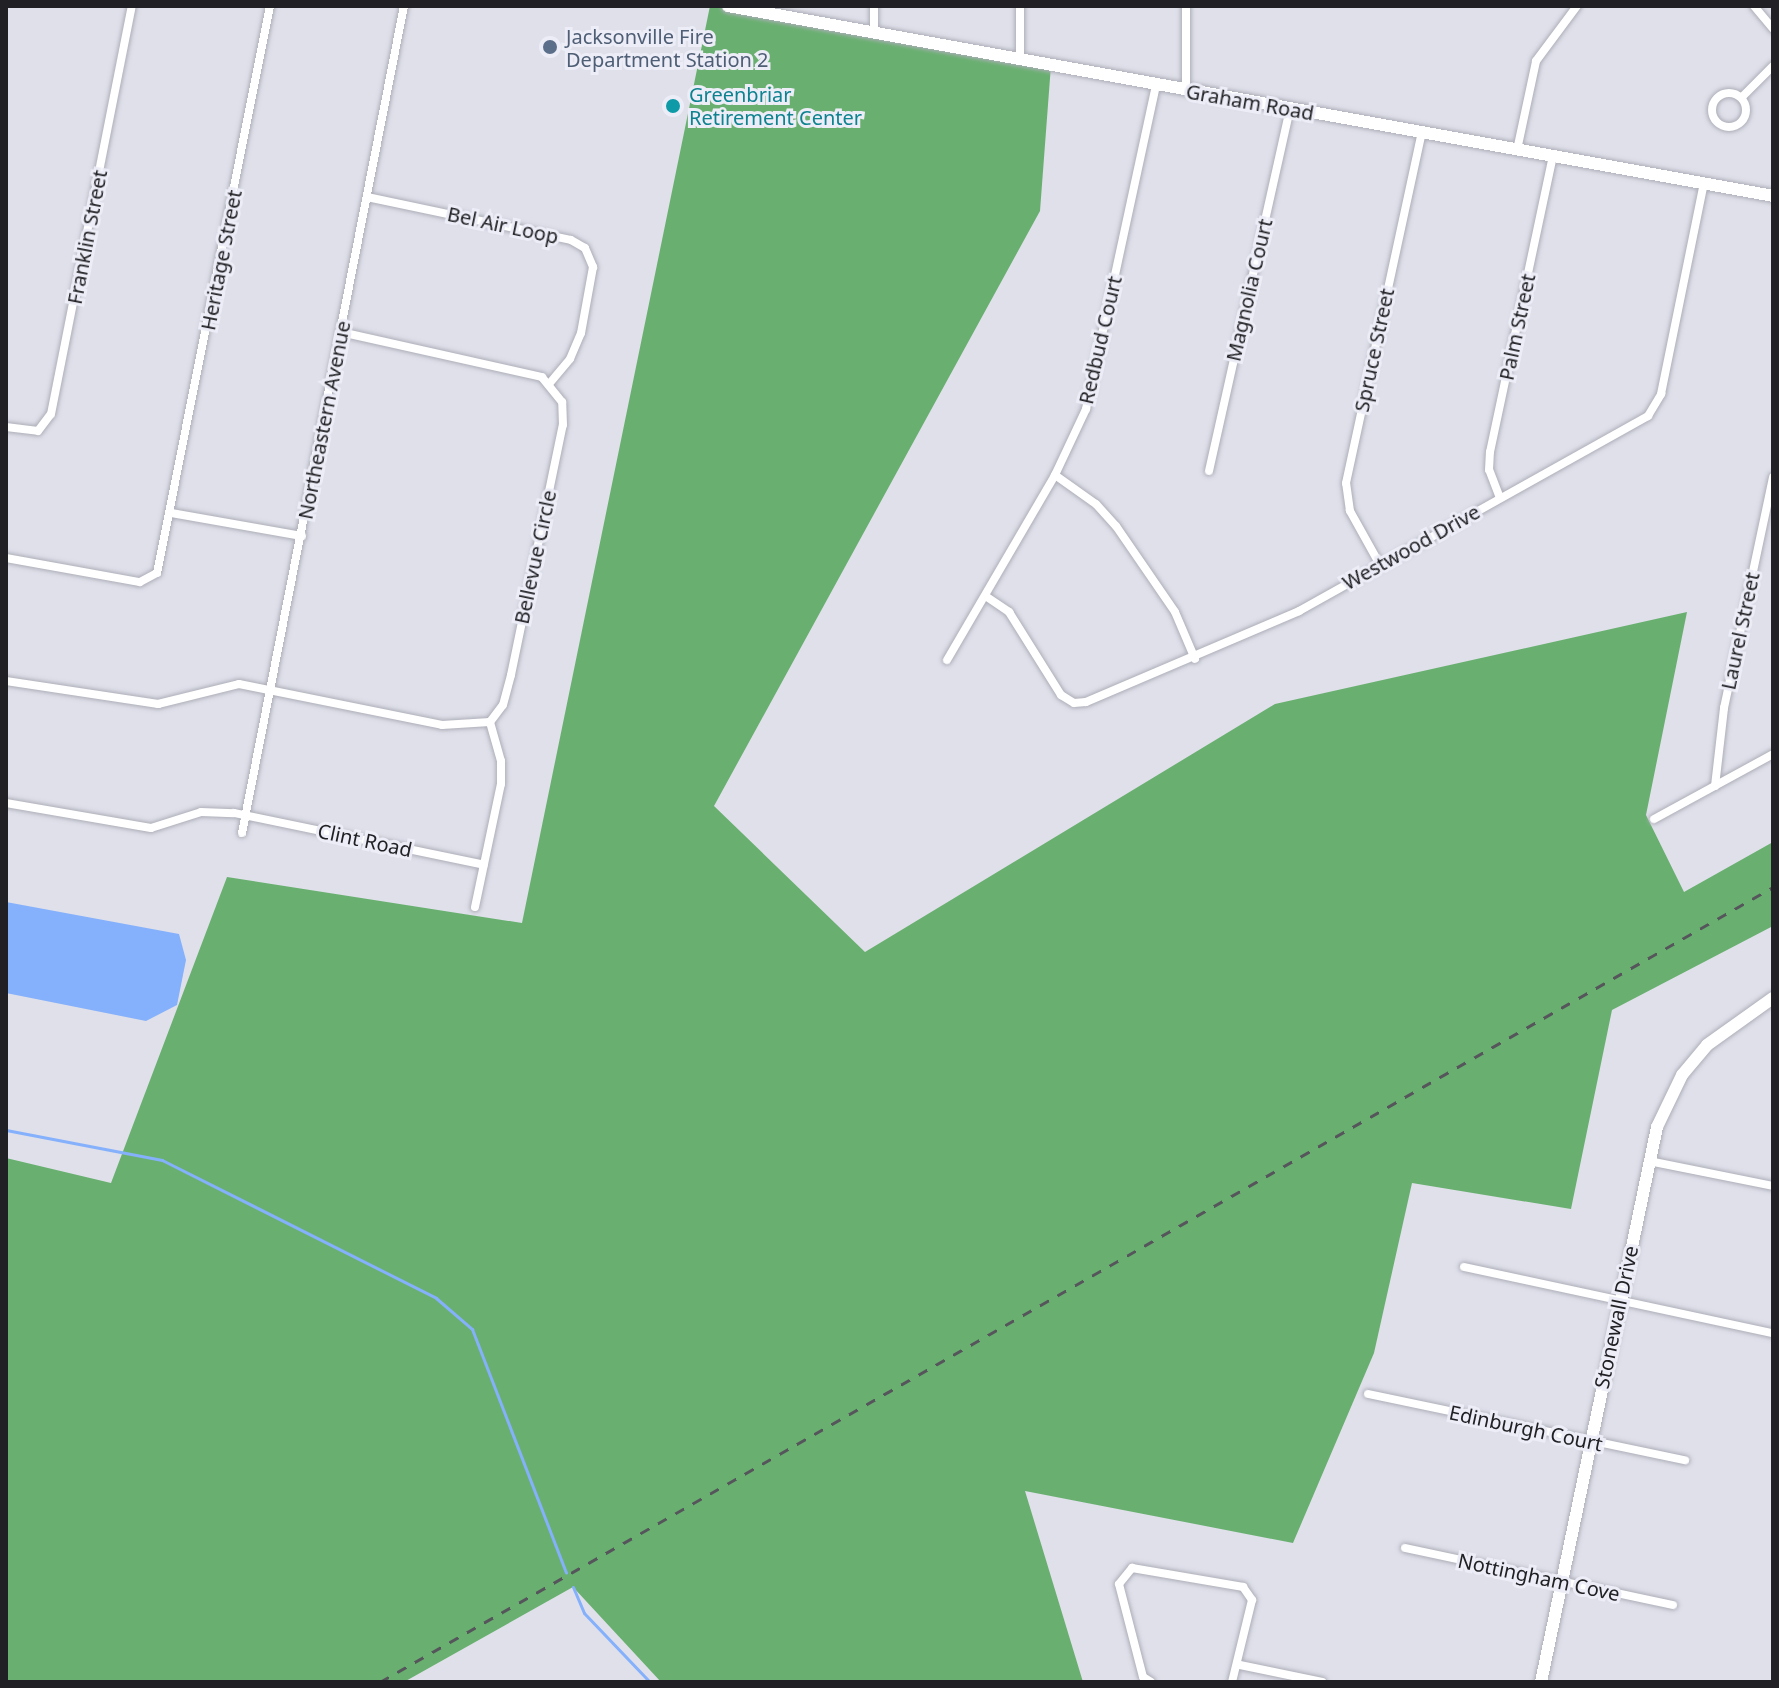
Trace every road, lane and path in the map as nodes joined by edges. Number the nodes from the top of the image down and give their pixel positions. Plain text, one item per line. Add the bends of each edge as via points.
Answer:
1 (132, 6) edge
2 (270, 6) edge
3 (404, 6) edge
4 (728, 6) edge
5 (874, 6) edge
6 (1020, 6) edge
7 (1186, 6) edge
8 (1577, 6) edge
9 (1754, 6) edge
10 (1773, 29) edge
11 (874, 32) junction
12 (1020, 59) junction
13 (1773, 66) edge
14 (1156, 86) junction
15 (1186, 91) junction
16 (1742, 97) junction
17 (1290, 109) junction
18 (1422, 132) junction
19 (1517, 150) junction
20 (1553, 156) junction
21 (1704, 183) junction
22 (1773, 196) edge
23 (367, 197) junction
24 (340, 332) junction
25 (550, 383) junction
26 (6, 427) edge
27 (1209, 471) dead end
28 (1055, 475) junction
29 (1773, 477) edge
30 (1500, 498) junction
31 (171, 513) junction
32 (302, 536) junction
33 (6, 558) edge
34 (1379, 563) junction
35 (987, 597) junction
36 (1195, 659) junction
37 (947, 660) dead end
38 (6, 681) edge
39 (270, 689) junction
40 (490, 722) junction
41 (1773, 754) edge
42 (1715, 786) junction
43 (6, 803) edge
44 (246, 814) junction
45 (1654, 819) dead end
46 (242, 833) dead end
47 (484, 865) junction
48 (475, 907) dead end
49 (1773, 998) edge
50 (1649, 1161) junction
51 (1773, 1186) edge
52 (1464, 1267) dead end
53 (1620, 1301) junction
54 (1773, 1333) edge
55 (1368, 1394) dead end
56 (1590, 1441) junction
57 (1685, 1460) dead end
58 (1405, 1548) dead end
59 (1561, 1582) junction
60 (1673, 1605) dead end
61 (1240, 1665) junction
62 (1294, 1679) edge
63 (1151, 1682) edge
64 (1232, 1682) edge
65 (1322, 1682) edge
66 (1541, 1682) edge

1 - 26 street, Franklin Street via 51,414 38,431
2 - 31 street, Heritage Street
3 - 23 street, Northeastern Avenue
4 - 11 main road, Graham Road
5 - 11 street
6 - 12 street
7 - 15 street
8 - 19 street via 1536,61
9 - 10 street
11 - 12 main road, Graham Road
12 - 14 main road, Graham Road
13 - 16 street
14 - 15 main road, Graham Road
14 - 28 street, Redbud Court via 1086,409
15 - 17 main road, Graham Road
16 - 16 street via 1719,97 1712,112 1716,123 1730,127 1741,122 1746,109
17 - 18 main road, Graham Road
17 - 27 street, Magnolia Court
18 - 19 main road, Graham Road
18 - 34 street, Spruce Street via 1346,483 1350,511
19 - 20 main road, Graham Road
20 - 21 main road, Graham Road
20 - 30 street, Palm Street via 1490,452 1489,470
21 - 22 main road, Graham Road
21 - 30 street, Westwood Drive via 1656,407
23 - 24 street, Northeastern Avenue
23 - 25 street, Bel Air Loop via 571,240 585,248 593,267 581,333
24 - 25 street via 519,369
24 - 32 street, Northeastern Avenue
25 - 40 street, Bellevue Circle via 562,402 563,425 511,675 503,705
28 - 35 street, Redbud Court
28 - 36 street via 1096,504 1116,526 1175,612
29 - 42 street, Laurel Street via 1724,708
30 - 34 street, Westwood Drive
31 - 32 street
31 - 33 street, Heritage Street via 160,566 146,580
32 - 39 street, Northeastern Avenue
34 - 36 street, Westwood Drive via 1299,611
35 - 36 street, Westwood Drive via 1009,612 1061,695 1074,703
35 - 37 street, Redbud Court
38 - 39 street via 158,704 229,685
39 - 40 street via 460,728
39 - 44 street, Northeastern Avenue
40 - 47 street via 501,761 501,784
41 - 42 street
42 - 45 street
43 - 44 street, Clint Road via 151,828 201,812
44 - 46 street, Northeastern Avenue
44 - 47 street, Clint Road
47 - 48 street
49 - 50 main road, Stonewall Drive via 1723,1031 1682,1075 1657,1127
50 - 51 street
50 - 53 main road, Stonewall Drive
52 - 53 street
53 - 54 street
53 - 56 main road, Stonewall Drive
55 - 56 street, Edinburgh Court
56 - 57 street, Edinburgh Court
56 - 59 main road, Stonewall Drive
58 - 59 street, Nottingham Cove
59 - 60 street, Nottingham Cove
59 - 66 main road, Stonewall Drive
61 - 62 street
61 - 63 street via 1252,1600 1243,1587 1132,1568 1119,1584 1143,1677
61 - 64 street
62 - 65 street

